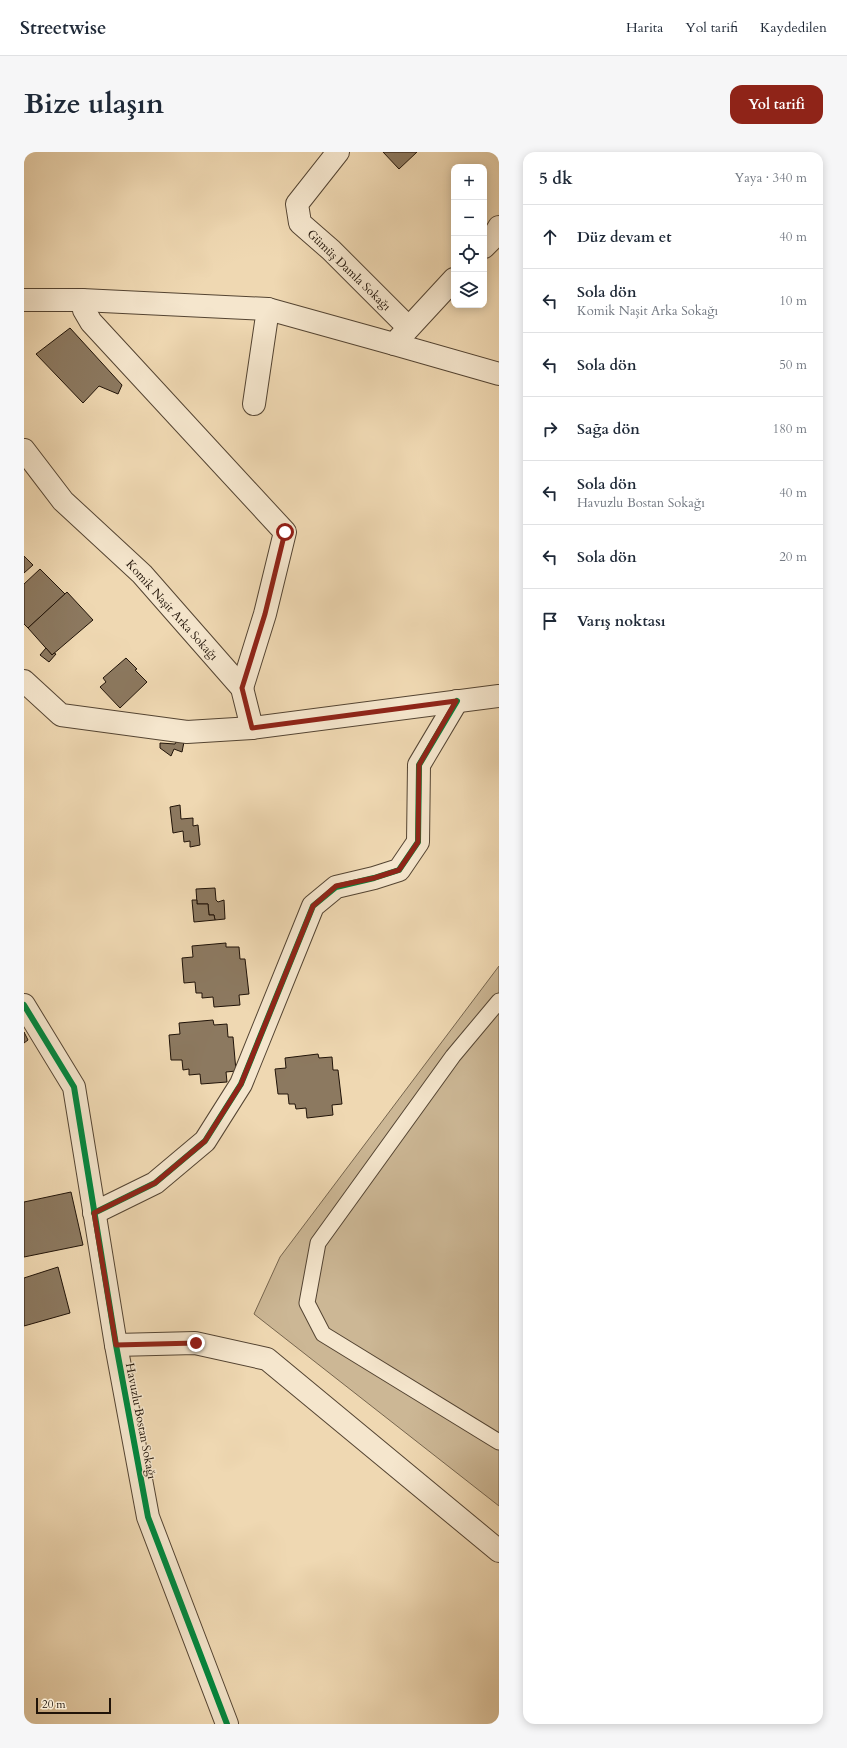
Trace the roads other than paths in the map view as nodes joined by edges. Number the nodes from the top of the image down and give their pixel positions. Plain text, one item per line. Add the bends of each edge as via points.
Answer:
1 (338, 152) edge
2 (499, 227) edge
3 (487, 244) edge
4 (451, 282) edge
5 (24, 300) edge
6 (82, 300) junction
7 (268, 309) junction
8 (408, 327) junction
9 (394, 344) junction
10 (499, 374) edge
11 (254, 404) dead end
12 (24, 450) edge
13 (24, 681) edge
14 (242, 688) junction
15 (499, 696) edge
16 (456, 701) junction
17 (252, 728) junction
18 (499, 1000) edge
19 (24, 1005) edge
20 (94, 1213) junction
21 (116, 1345) junction
22 (499, 1442) edge
23 (499, 1551) edge
24 (227, 1724) edge

1 - 8 street, Gümüş Damla Sokağı via 297,204 300,223 331,250
2 - 3 street
4 - 8 street
5 - 6 street
6 - 7 street
6 - 14 street via 91,322 285,532 265,614
7 - 9 street
7 - 11 street
8 - 9 street
9 - 10 street
12 - 14 street, Komik Naşit Arka Sokağı via 63,501 142,574
13 - 17 street via 62,715 187,732
14 - 17 street, Komik Naşit Arka Sokağı
15 - 16 street
16 - 17 street
16 - 20 street via 419,765 418,842 399,870 336,886 313,906 241,1084 205,1141 155,1183
18 - 22 lane via 453,1056 318,1243 307,1303 323,1334
19 - 20 street, Havuzlu Bostan Sokağı via 74,1087
20 - 21 street, Havuzlu Bostan Sokağı
21 - 23 street via 196,1343 267,1359
21 - 24 street, Havuzlu Bostan Sokağı via 148,1517

